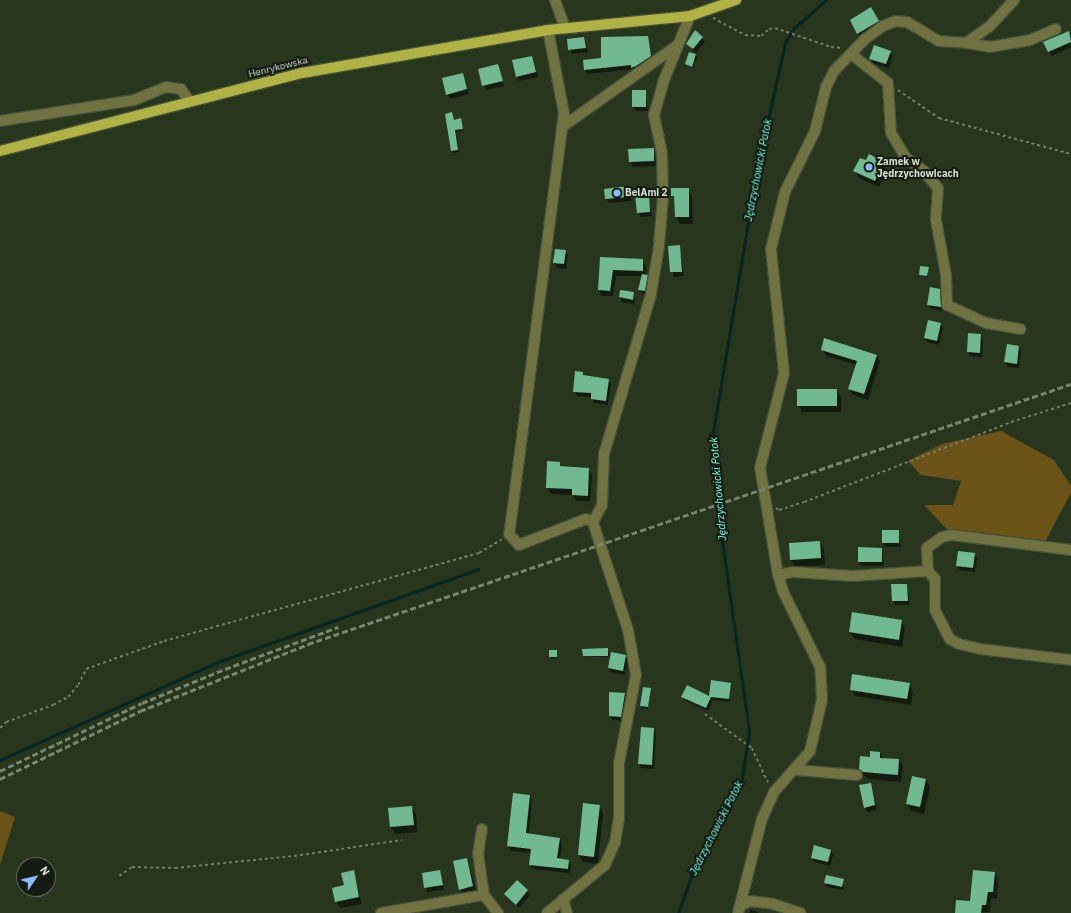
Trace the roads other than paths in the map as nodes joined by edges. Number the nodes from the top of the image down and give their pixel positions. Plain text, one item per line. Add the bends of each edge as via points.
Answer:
1 (555, 0) edge
2 (736, 0) edge
3 (1014, 0) edge
4 (690, 16) junction
5 (565, 28) junction
6 (1056, 29) dead end
7 (548, 30) junction
8 (966, 43) junction
9 (678, 45) junction
10 (848, 51) junction
11 (189, 102) junction
12 (0, 121) edge
13 (562, 127) junction
14 (0, 151) edge
15 (1020, 329) dead end
16 (593, 522) junction
17 (1071, 550) edge
18 (928, 571) junction
19 (778, 575) junction
20 (1071, 660) edge
21 (796, 770) junction
22 (857, 775) dead end
23 (482, 828) dead end
24 (484, 895) junction
25 (563, 899) junction
26 (740, 909) edge
27 (381, 913) edge
28 (498, 913) edge
29 (547, 913) edge
30 (567, 913) edge
31 (801, 913) edge

1 - 5 street
2 - 4 main road, Henrykowska
3 - 8 street via 989,27
4 - 5 main road, Henrykowska
4 - 9 street
5 - 7 main road, Henrykowska
6 - 8 street via 1030,40 990,47
7 - 11 main road, Henrykowska via 302,73
7 - 13 street via 564,114
8 - 10 street via 939,41 907,22 896,21 883,26
9 - 13 street
9 - 16 street via 654,115 662,153 663,196 651,294 604,454 602,505
10 - 15 street via 888,83 892,133 906,158 924,171 938,188 936,220 946,275 947,305 986,323
10 - 19 street via 834,70 826,87 815,131 785,192 771,249 784,373 760,468
11 - 12 street via 180,89 166,87 134,100
11 - 14 main road, Henrykowska
13 - 16 street via 509,534 519,545 586,519
16 - 25 street via 628,630 636,675 619,763 619,817 615,843 605,865
17 - 18 street via 952,535 942,537 926,548
18 - 19 street via 853,576 794,572
18 - 20 street via 935,579 935,610 950,639 959,644 980,648
19 - 21 street via 783,591 820,668 822,700 810,751
21 - 22 street
21 - 26 street via 774,792 762,819
23 - 24 street via 478,853
24 - 27 street
24 - 28 street
25 - 29 street
25 - 30 street
26 - 31 street via 750,902 773,904

